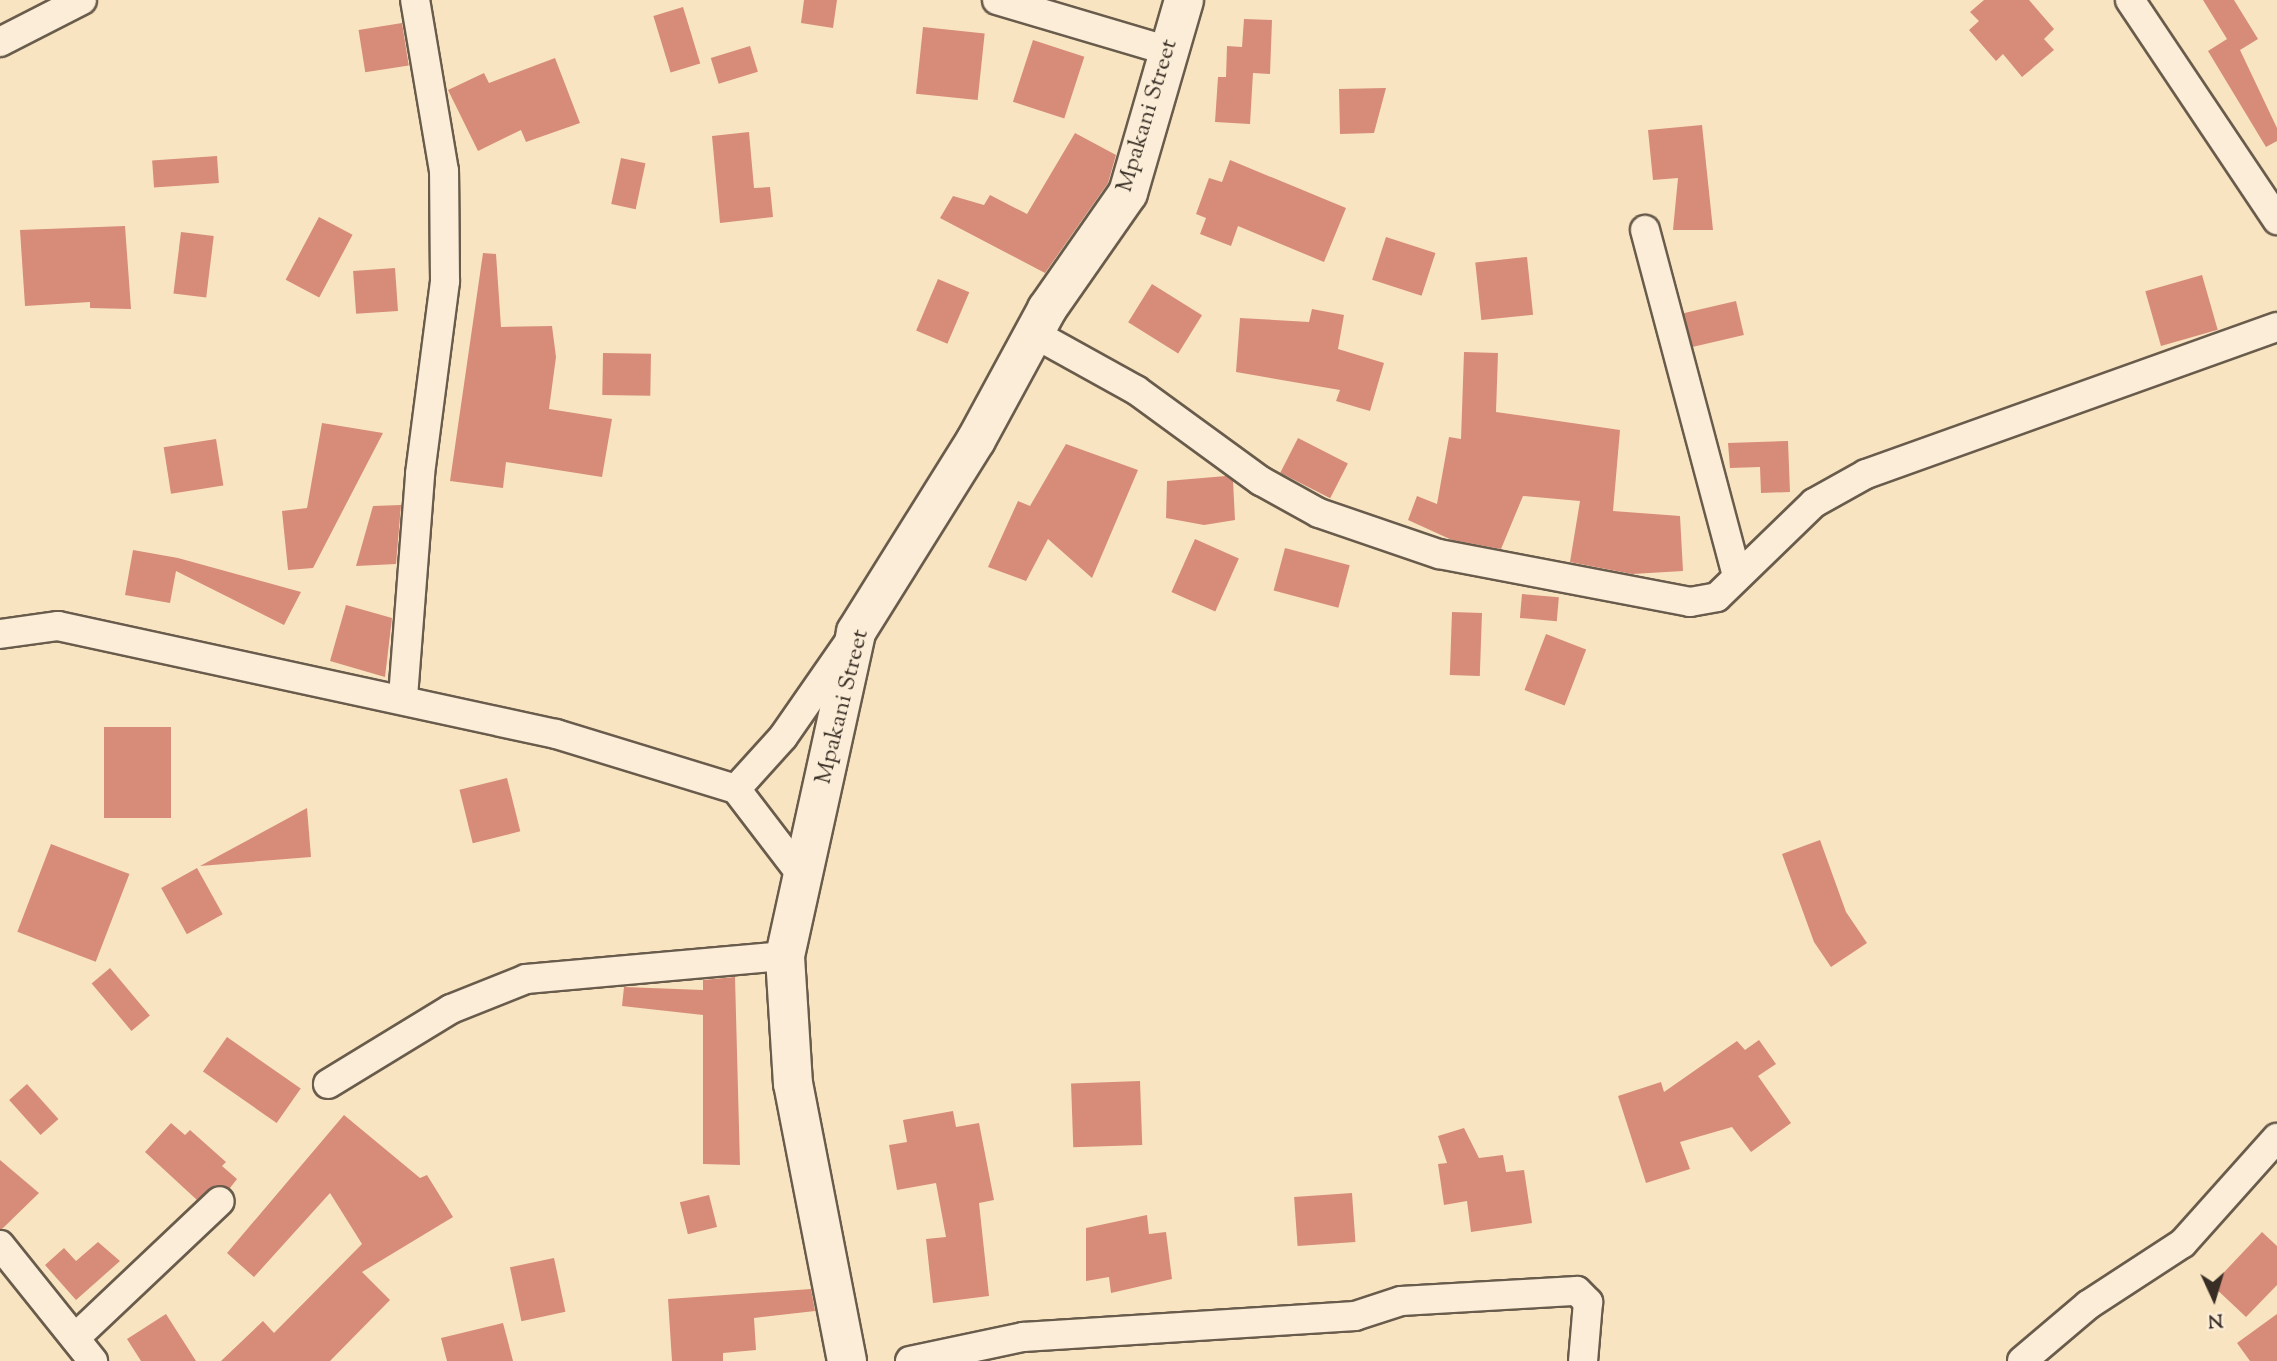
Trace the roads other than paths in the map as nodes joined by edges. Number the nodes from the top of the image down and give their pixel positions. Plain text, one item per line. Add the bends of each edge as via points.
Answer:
1 (82, 0) edge
2 (415, 0) edge
3 (997, 0) edge
4 (1184, 0) edge
5 (2130, 0) edge
6 (0, 42) edge
7 (1169, 51) junction
8 (2277, 220) edge
9 (1646, 230) dead end
10 (2277, 327) edge
11 (1033, 333) junction
12 (1737, 576) junction
13 (856, 632) junction
14 (0, 634) edge
15 (403, 697) junction
16 (736, 789) junction
17 (801, 874) junction
18 (785, 956) junction
19 (328, 1084) dead end
20 (2277, 1138) edge
21 (220, 1201) dead end
22 (0, 1245) edge
23 (75, 1338) junction
24 (93, 1361) edge
25 (847, 1361) edge
26 (910, 1361) edge
27 (1583, 1361) edge
28 (2022, 1361) edge

1 - 6 street
2 - 15 street via 444,172 445,281 421,474
3 - 7 street
4 - 7 street, Mpakani Street
5 - 8 street
7 - 11 street, Mpakani Street via 1128,193
9 - 12 street
10 - 12 street via 1867,474 1814,503
11 - 12 street via 1136,390 1261,481 1319,513 1440,554 1640,595 1690,602 1717,597
11 - 13 street, Mpakani Street via 976,440
13 - 16 street via 783,737
13 - 17 street, Mpakani Street
14 - 15 street via 58,626
15 - 16 street via 556,734
16 - 17 street
17 - 18 street, Mpakani Street
18 - 19 street via 526,979 451,1009
18 - 25 street, Mpakani Street via 793,1084
20 - 28 street via 2183,1243 2088,1305
21 - 23 street
22 - 23 street
23 - 24 street
26 - 27 street via 1023,1338 1355,1316 1401,1301 1577,1291 1588,1302

